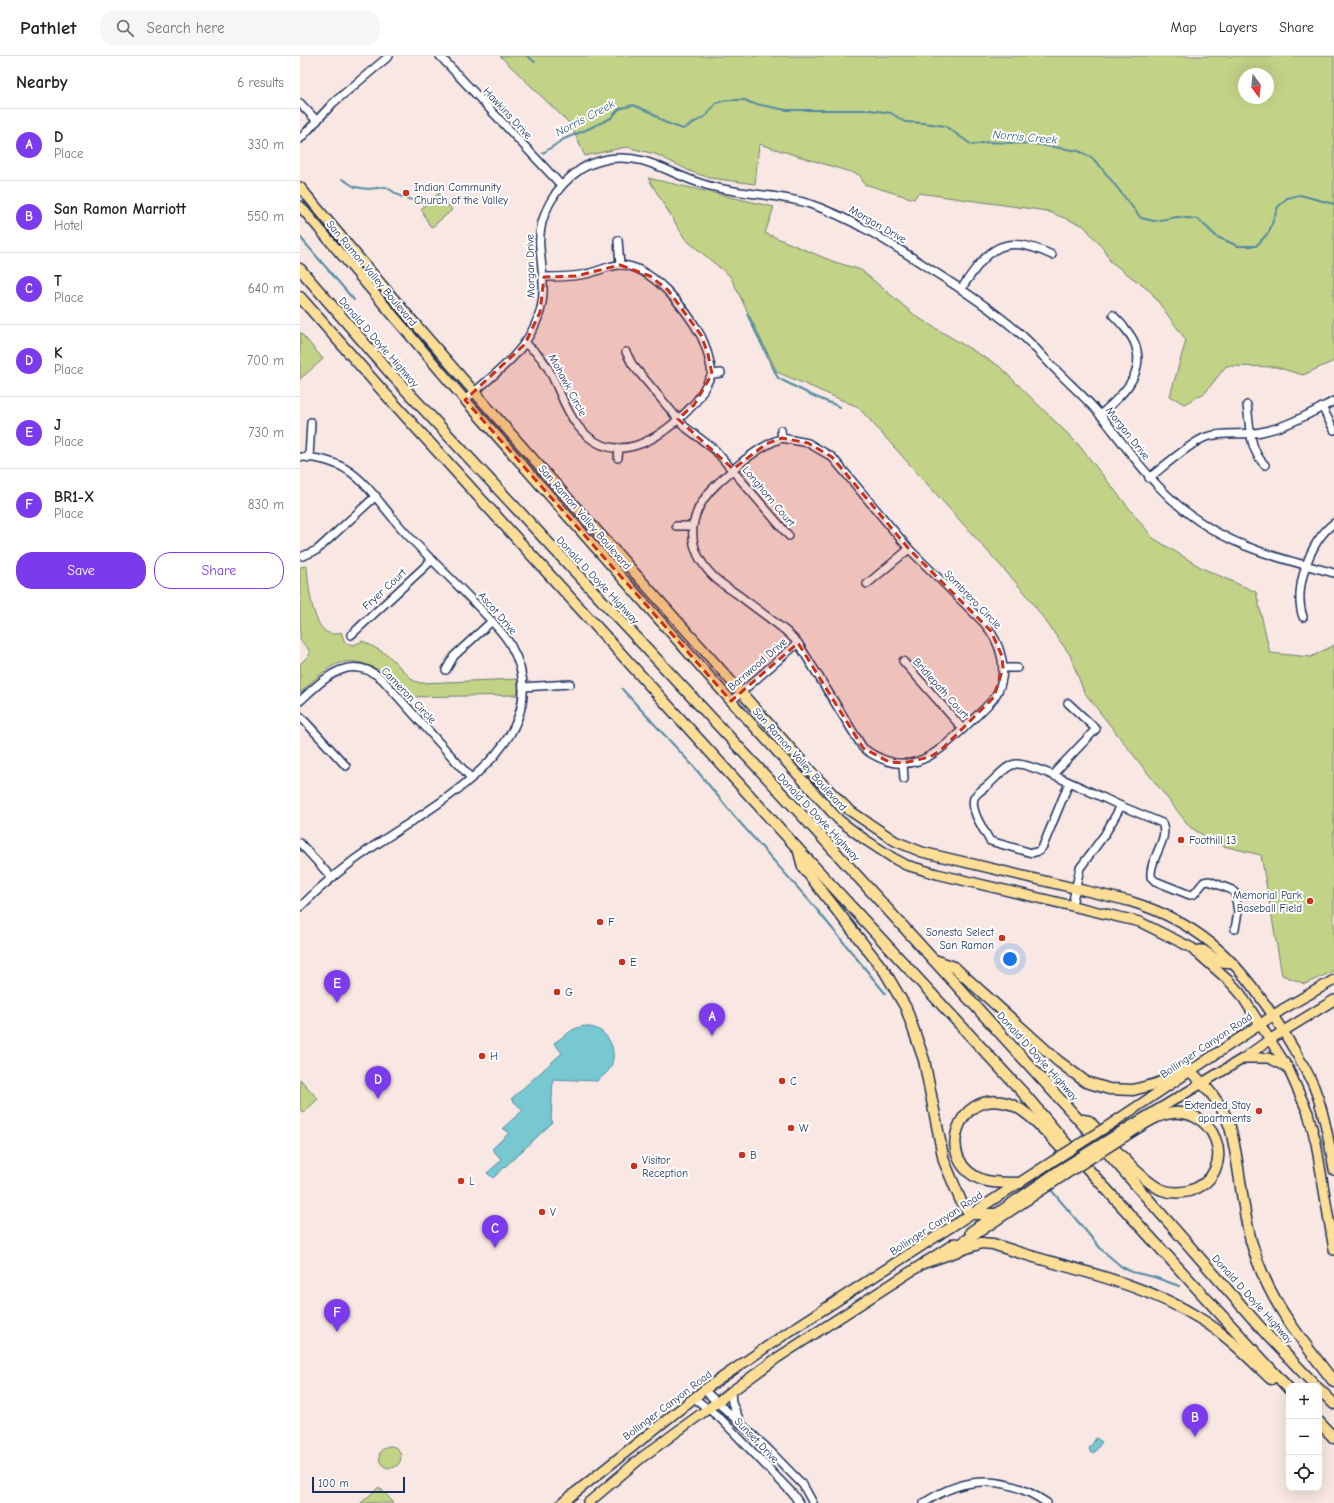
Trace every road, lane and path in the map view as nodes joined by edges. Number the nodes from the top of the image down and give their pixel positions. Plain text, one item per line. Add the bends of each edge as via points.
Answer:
1 (390, 56) edge
2 (440, 56) edge
3 (300, 103) edge
4 (317, 121) junction
5 (300, 139) edge
6 (561, 185) junction
7 (300, 187) edge
8 (300, 206) edge
9 (618, 240) dead end
10 (1052, 255) dead end
11 (620, 265) junction
12 (300, 269) edge
13 (544, 277) junction
14 (961, 289) junction
15 (300, 296) edge
16 (1113, 315) dead end
17 (525, 344) junction
18 (626, 352) dead end
19 (721, 373) dead end
20 (712, 374) junction
21 (474, 391) junction
22 (464, 400) junction
23 (1334, 401) edge
24 (1247, 405) dead end
25 (1322, 407) junction
26 (1100, 415) junction
27 (678, 419) junction
28 (311, 422) dead end
29 (781, 430) dead end
30 (1334, 430) edge
31 (1251, 434) junction
32 (782, 438) junction
33 (619, 448) junction
34 (300, 458) edge
35 (309, 458) junction
36 (618, 458) dead end
37 (1265, 466) dead end
38 (733, 469) junction
39 (1149, 478) junction
40 (376, 496) junction
41 (1334, 524) edge
42 (676, 526) dead end
43 (692, 526) junction
44 (789, 536) dead end
45 (909, 549) junction
46 (303, 556) dead end
47 (432, 560) junction
48 (1307, 566) junction
49 (1334, 573) edge
50 (867, 584) dead end
51 (1303, 617) dead end
52 (492, 621) junction
53 (351, 635) dead end
54 (798, 643) junction
55 (903, 661) dead end
56 (1003, 668) junction
57 (1017, 668) dead end
58 (446, 670) dead end
59 (570, 684) dead end
60 (523, 688) junction
61 (742, 692) junction
62 (300, 701) edge
63 (731, 701) junction
64 (1068, 703) dead end
65 (300, 716) edge
66 (963, 729) junction
67 (903, 763) junction
68 (346, 766) dead end
69 (1054, 776) junction
70 (471, 778) junction
71 (904, 779) dead end
72 (1069, 783) junction
73 (1121, 806) junction
74 (300, 843) edge
75 (799, 850) junction
76 (332, 878) junction
77 (1076, 888) junction
78 (1072, 905) junction
79 (300, 907) edge
80 (1235, 928) dead end
81 (1196, 953) junction
82 (932, 959) junction
83 (1234, 964) junction
84 (1334, 980) edge
85 (1334, 1000) edge
86 (1273, 1015) junction
87 (1260, 1024) junction
88 (1283, 1032) junction
89 (1269, 1040) junction
90 (1244, 1058) junction
91 (1288, 1068) junction
92 (1190, 1070) junction
93 (1202, 1083) junction
94 (1079, 1120) junction
95 (1121, 1135) junction
96 (1086, 1167) junction
97 (1334, 1170) edge
98 (1063, 1172) junction
99 (1020, 1183) junction
100 (972, 1214) junction
101 (995, 1214) junction
102 (948, 1248) junction
103 (1334, 1250) edge
104 (926, 1262) junction
105 (1334, 1382) edge
106 (1313, 1383) edge
107 (1286, 1386) edge
108 (1286, 1387) edge
109 (704, 1390) junction
110 (731, 1391) junction
111 (1322, 1392) edge
112 (694, 1398) junction
113 (716, 1401) junction
114 (1334, 1404) edge
115 (706, 1409) junction
116 (1322, 1425) edge
117 (743, 1426) junction
118 (1334, 1438) edge
119 (562, 1503) edge
120 (588, 1503) edge
121 (799, 1503) edge
122 (813, 1503) edge
123 (924, 1503) edge
124 (1047, 1503) edge

1 - 4 street via 333,103
2 - 6 street, Hawkins Drive
3 - 4 street
4 - 5 street
6 - 13 street, Morgan Drive via 549,203 541,225 539,245
6 - 14 street, Morgan Drive via 582,168 603,160 647,160 714,188 770,195 804,202 836,213 879,235
7 - 21 main road, San Ramon Valley Boulevard via 354,254
8 - 22 main road, San Ramon Valley Boulevard
9 - 11 street
10 - 14 street via 1019,244 1004,245 988,254
11 - 13 street via 576,276
11 - 20 street via 650,276 668,290 701,336
12 - 82 highway, Donald D Doyle Highway via 392,375 800,813
13 - 17 street, Morgan Drive via 540,312
14 - 26 street, Morgan Drive via 1018,331
15 - 75 highway via 380,388
16 - 26 street via 1136,347 1138,363 1132,380 1121,397
17 - 21 street, Morgan Drive via 514,357
17 - 33 street, Mohawk Circle via 548,366 578,426 597,442
18 - 27 street, Longhorn Court via 632,364
19 - 20 street
20 - 27 street, Mohawk Circle via 694,404
21 - 22 street, Morgan Drive
21 - 61 main road, San Ramon Valley Boulevard
22 - 63 main road, San Ramon Valley Boulevard
23 - 25 street
24 - 31 street
25 - 30 street
25 - 31 street via 1276,428
26 - 39 street, Morgan Drive
27 - 33 street, Mohawk Circle via 649,442
27 - 38 street, Longhorn Court
28 - 35 street
29 - 32 street
31 - 37 street via 1255,453
31 - 39 street via 1217,434 1204,438
32 - 38 street, Sombrero Circle via 766,444
32 - 45 street, Sombrero Circle via 808,443 832,457
33 - 36 street
34 - 35 street, Ascot Drive
35 - 40 street, Ascot Drive via 333,463 347,470
38 - 43 street, Sombrero Circle via 703,500
38 - 44 street, Longhorn Court
39 - 48 street, Morgan Drive via 1168,498 1209,528 1243,546
40 - 46 street via 317,550
40 - 47 street, Ascot Drive
41 - 48 street via 1318,540
42 - 43 street
43 - 54 street, Sombrero Circle via 693,540 703,566
45 - 50 street
45 - 56 street, Sombrero Circle via 991,631 1002,656
47 - 52 street, Ascot Drive via 454,579
47 - 53 street, Fryer Court
48 - 49 street, Morgan Drive
48 - 51 street via 1300,607
52 - 58 street via 454,656
52 - 60 street, Ascot Drive via 506,638 517,658
54 - 61 street, Barnwood Drive
54 - 67 street, Sombrero Circle via 862,748 889,762
55 - 66 street, Bridlepath Court
56 - 57 street
56 - 66 street, Sombrero Circle via 1000,685 994,697
59 - 60 street
60 - 70 street, Ascot Drive via 521,710 509,738
61 - 63 street, Barnwood Drive
61 - 77 main road, San Ramon Valley Boulevard via 816,777 849,810 895,841 922,852
62 - 70 street, Cameron Circle via 326,677 342,669 358,668 372,672 382,679
63 - 78 main road, San Ramon Valley Boulevard via 839,820 893,858 937,874
64 - 69 street via 1096,729
65 - 68 street
66 - 67 street, Sombrero Circle via 930,757 917,762
67 - 71 street
69 - 72 street
69 - 72 street via 1023,764 1014,764 975,797 975,811 990,841 1032,852 1039,851
70 - 76 street, Ascot Drive
72 - 73 street
73 - 77 street via 1105,834 1080,868
73 - 80 street via 1162,822 1164,834 1153,861 1151,877 1190,895 1208,881 1232,890 1235,893 1238,912
74 - 76 street
75 - 96 highway via 1026,1096
75 - 100 highway via 803,867 884,972 906,1008 924,1060 944,1161 963,1206
76 - 79 street, Ascot Drive
77 - 78 street
77 - 83 main road, San Ramon Valley Boulevard via 1153,908 1207,938
78 - 81 main road, San Ramon Valley Boulevard via 1140,922 1192,948
81 - 83 main road via 1203,950 1222,963
81 - 87 main road, San Ramon Valley Boulevard via 1240,993
82 - 92 highway via 954,966 1058,1061 1086,1082 1109,1089 1133,1090
82 - 94 highway, Donald D Doyle Highway
83 - 86 main road, San Ramon Valley Boulevard
84 - 86 main road, Bollinger Canyon Road
85 - 88 main road
86 - 87 main road, Bollinger Canyon Road
86 - 88 main road, San Ramon Valley Boulevard
87 - 89 main road, San Ramon Valley Boulevard
87 - 92 main road, Bollinger Canyon Road
88 - 89 main road
88 - 97 main road, San Ramon Valley Boulevard via 1308,1072 1318,1098
89 - 90 main road
89 - 91 main road, San Ramon Valley Boulevard
90 - 91 main road via 1269,1058
90 - 93 main road
91 - 103 main road, San Ramon Valley Boulevard via 1308,1113 1316,1143
92 - 93 highway
92 - 99 main road, Bollinger Canyon Road, bridge
93 - 95 main road
93 - 105 highway via 1224,1112 1230,1127 1251,1240 1267,1284 1282,1312
94 - 95 highway via 1090,1121 1145,1179 1163,1190 1174,1193 1194,1189 1204,1183 1216,1166 1218,1147 1215,1137 1203,1120 1195,1115 1183,1113 1157,1117
94 - 106 highway, Donald D Doyle Highway via 1268,1336
95 - 98 highway, bridge
96 - 99 highway via 1076,1163 1036,1123 1008,1103 986,1102 976,1106 967,1112 956,1131 956,1150 959,1159 971,1173 981,1179
96 - 107 highway
98 - 101 main road
98 - 102 highway via 960,1244
99 - 100 main road, Bollinger Canyon Road
100 - 101 highway
100 - 109 main road, Bollinger Canyon Road via 784,1335
101 - 102 main road
102 - 104 main road
104 - 108 highway via 981,1243 993,1244 1152,1294 1185,1309 1214,1328 1271,1379
104 - 110 main road via 777,1358
109 - 112 main road, Bollinger Canyon Road
109 - 113 street, Sunset Drive
110 - 113 main road
110 - 117 street, Sunset Drive via 732,1403
111 - 114 highway
112 - 115 street, Sunset Drive
112 - 119 main road, Bollinger Canyon Road
113 - 115 main road
113 - 117 street, Sunset Drive
115 - 120 main road via 610,1482
115 - 121 street, Sunset Drive via 720,1418
116 - 118 highway
117 - 122 street, Sunset Drive via 803,1485
123 - 124 street via 945,1490 978,1482 1000,1483 1020,1488

